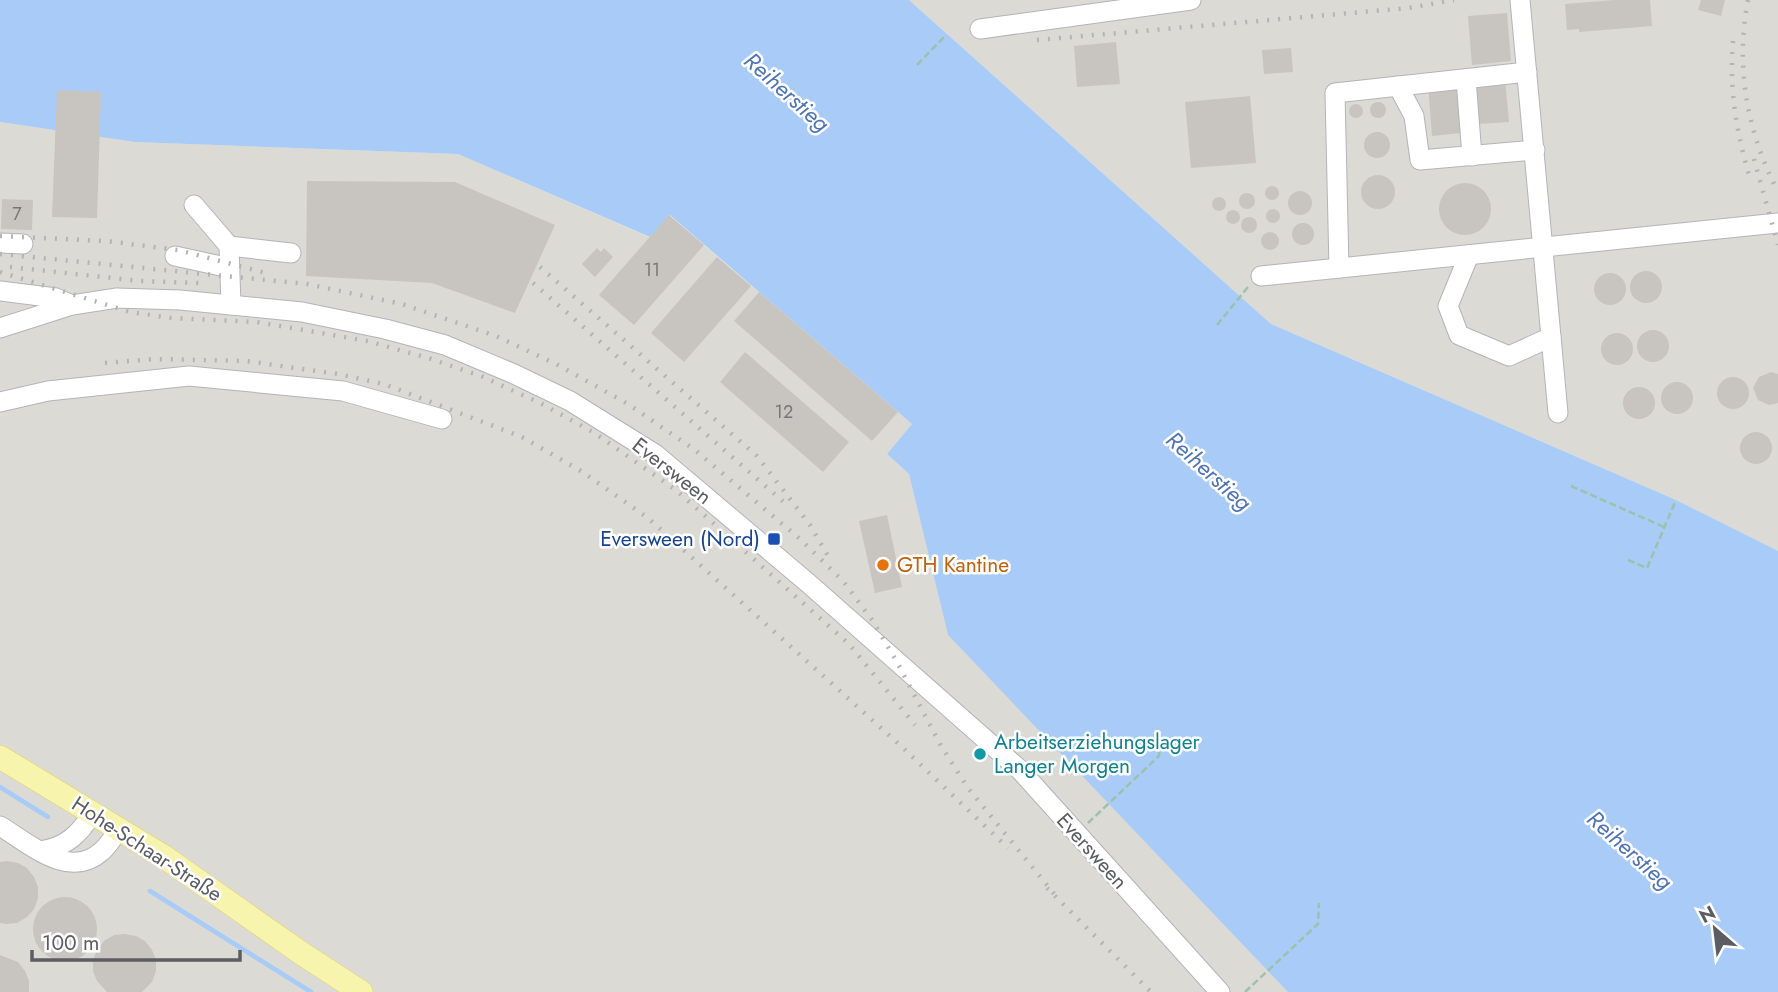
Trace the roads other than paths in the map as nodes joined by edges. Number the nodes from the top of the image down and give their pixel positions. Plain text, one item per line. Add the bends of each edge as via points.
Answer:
1 (1185, 0) edge
2 (1520, 0) edge
3 (1120, 4) edge
4 (980, 29) dead end
5 (1527, 72) junction
6 (1466, 79) junction
7 (1398, 86) junction
8 (1535, 150) junction
9 (1472, 156) junction
10 (194, 205) dead end
11 (1778, 223) edge
12 (0, 243) edge
13 (23, 244) dead end
14 (229, 246) junction
15 (1544, 247) junction
16 (291, 253) dead end
17 (1469, 255) junction
18 (175, 256) dead end
19 (230, 268) junction
20 (1339, 268) junction
21 (1256, 280) road end
22 (0, 291) edge
23 (72, 305) junction
24 (230, 305) junction
25 (0, 328) edge
26 (1551, 337) junction
27 (0, 402) edge
28 (1558, 413) dead end
29 (442, 419) dead end
30 (0, 757) edge
31 (93, 813) junction
32 (0, 826) edge
33 (119, 829) junction
34 (40, 851) junction
35 (361, 992) edge
36 (1220, 992) edge

1 - 3 street
2 - 5 street
3 - 4 street via 1091,15
5 - 6 street
5 - 8 street
6 - 7 street
6 - 9 street
7 - 9 street via 1414,116 1420,160
7 - 20 street via 1335,93
8 - 9 street
8 - 15 street
10 - 14 street
11 - 15 street
12 - 13 street
14 - 16 street
14 - 19 street
15 - 17 street
15 - 26 street
17 - 20 street
17 - 26 street via 1448,306 1459,335 1509,356
18 - 19 street
19 - 24 street
20 - 21 street
22 - 23 street via 56,298
23 - 24 street, Eversween via 136,297
23 - 25 street, Eversween
24 - 36 street, Eversween via 316,314 445,345 570,401 655,454 1019,769
26 - 28 street
27 - 29 street via 48,391 189,376 343,391
30 - 31 main road, Hohe-Schaar-Straße
31 - 33 main road, Hohe-Schaar-Straße
31 - 34 street via 75,838
32 - 34 street
33 - 34 street via 105,849 83,862 63,863
33 - 35 main road, Hohe-Schaar-Straße

